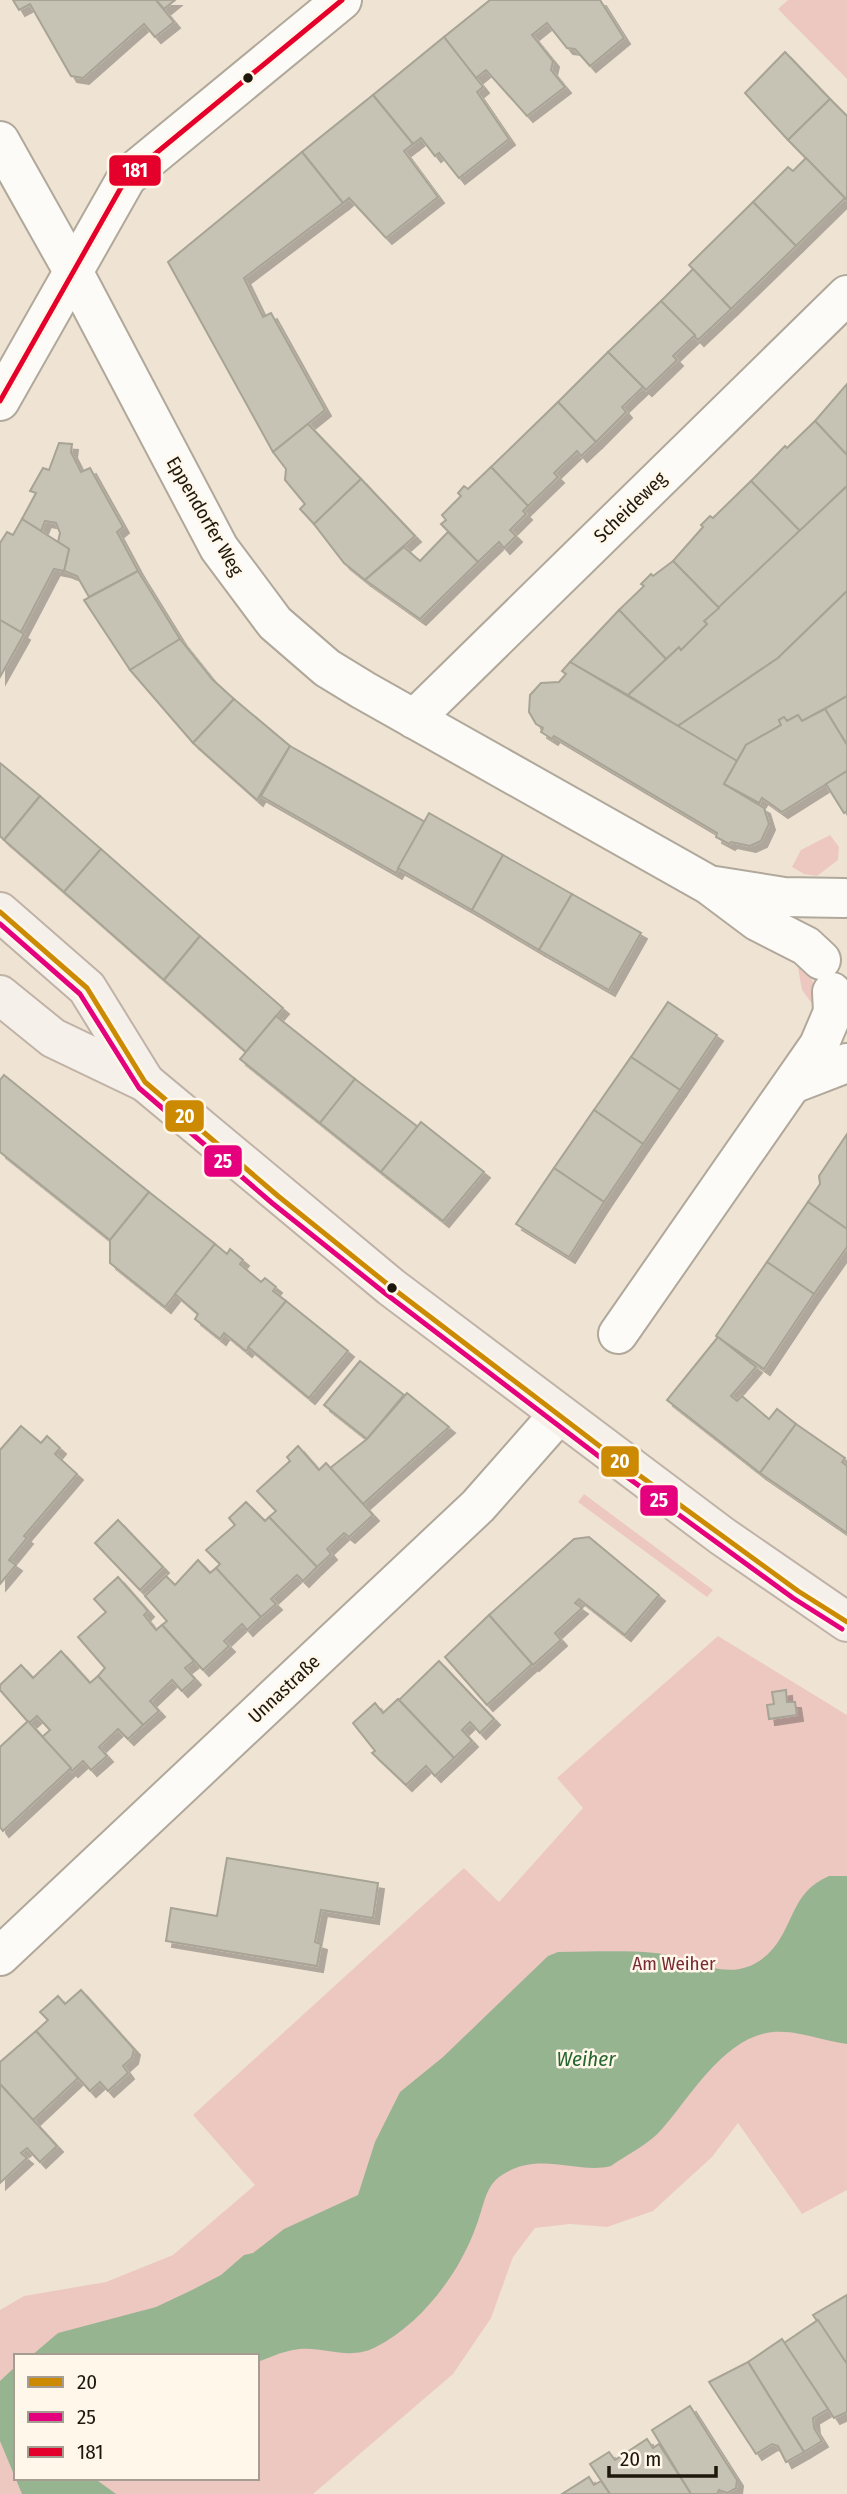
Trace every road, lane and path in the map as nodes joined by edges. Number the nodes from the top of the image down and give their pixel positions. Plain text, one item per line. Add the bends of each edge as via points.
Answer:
1 (342, 0) edge
2 (0, 141) edge
3 (73, 271) junction
4 (847, 295) edge
5 (0, 401) edge
6 (414, 719) junction
7 (709, 885) junction
8 (846, 897) edge
9 (0, 912) edge
10 (833, 987) edge
11 (0, 995) edge
12 (847, 1063) edge
13 (145, 1082) junction
14 (795, 1083) junction
15 (618, 1334) dead end
16 (559, 1414) junction
17 (847, 1622) edge
18 (0, 1956) edge

1 - 3 street via 128,177
2 - 3 street, Eppendorfer Weg
3 - 5 street
3 - 6 street, Eppendorfer Weg via 219,548 250,593 317,661
4 - 6 street, Scheideweg
6 - 7 street, Eppendorfer Weg
7 - 8 street, Eppendorfer Weg via 784,897
7 - 10 street, Eppendorfer Weg via 758,921 806,946
8 - 10 street, Eppendorfer Weg via 825,926
9 - 13 main road via 87,988
10 - 14 street via 826,1033
11 - 13 main road via 53,1038
12 - 14 street
13 - 16 main road via 370,1270
14 - 15 street
16 - 17 main road via 732,1544
16 - 18 street, Unnastraße via 478,1506

